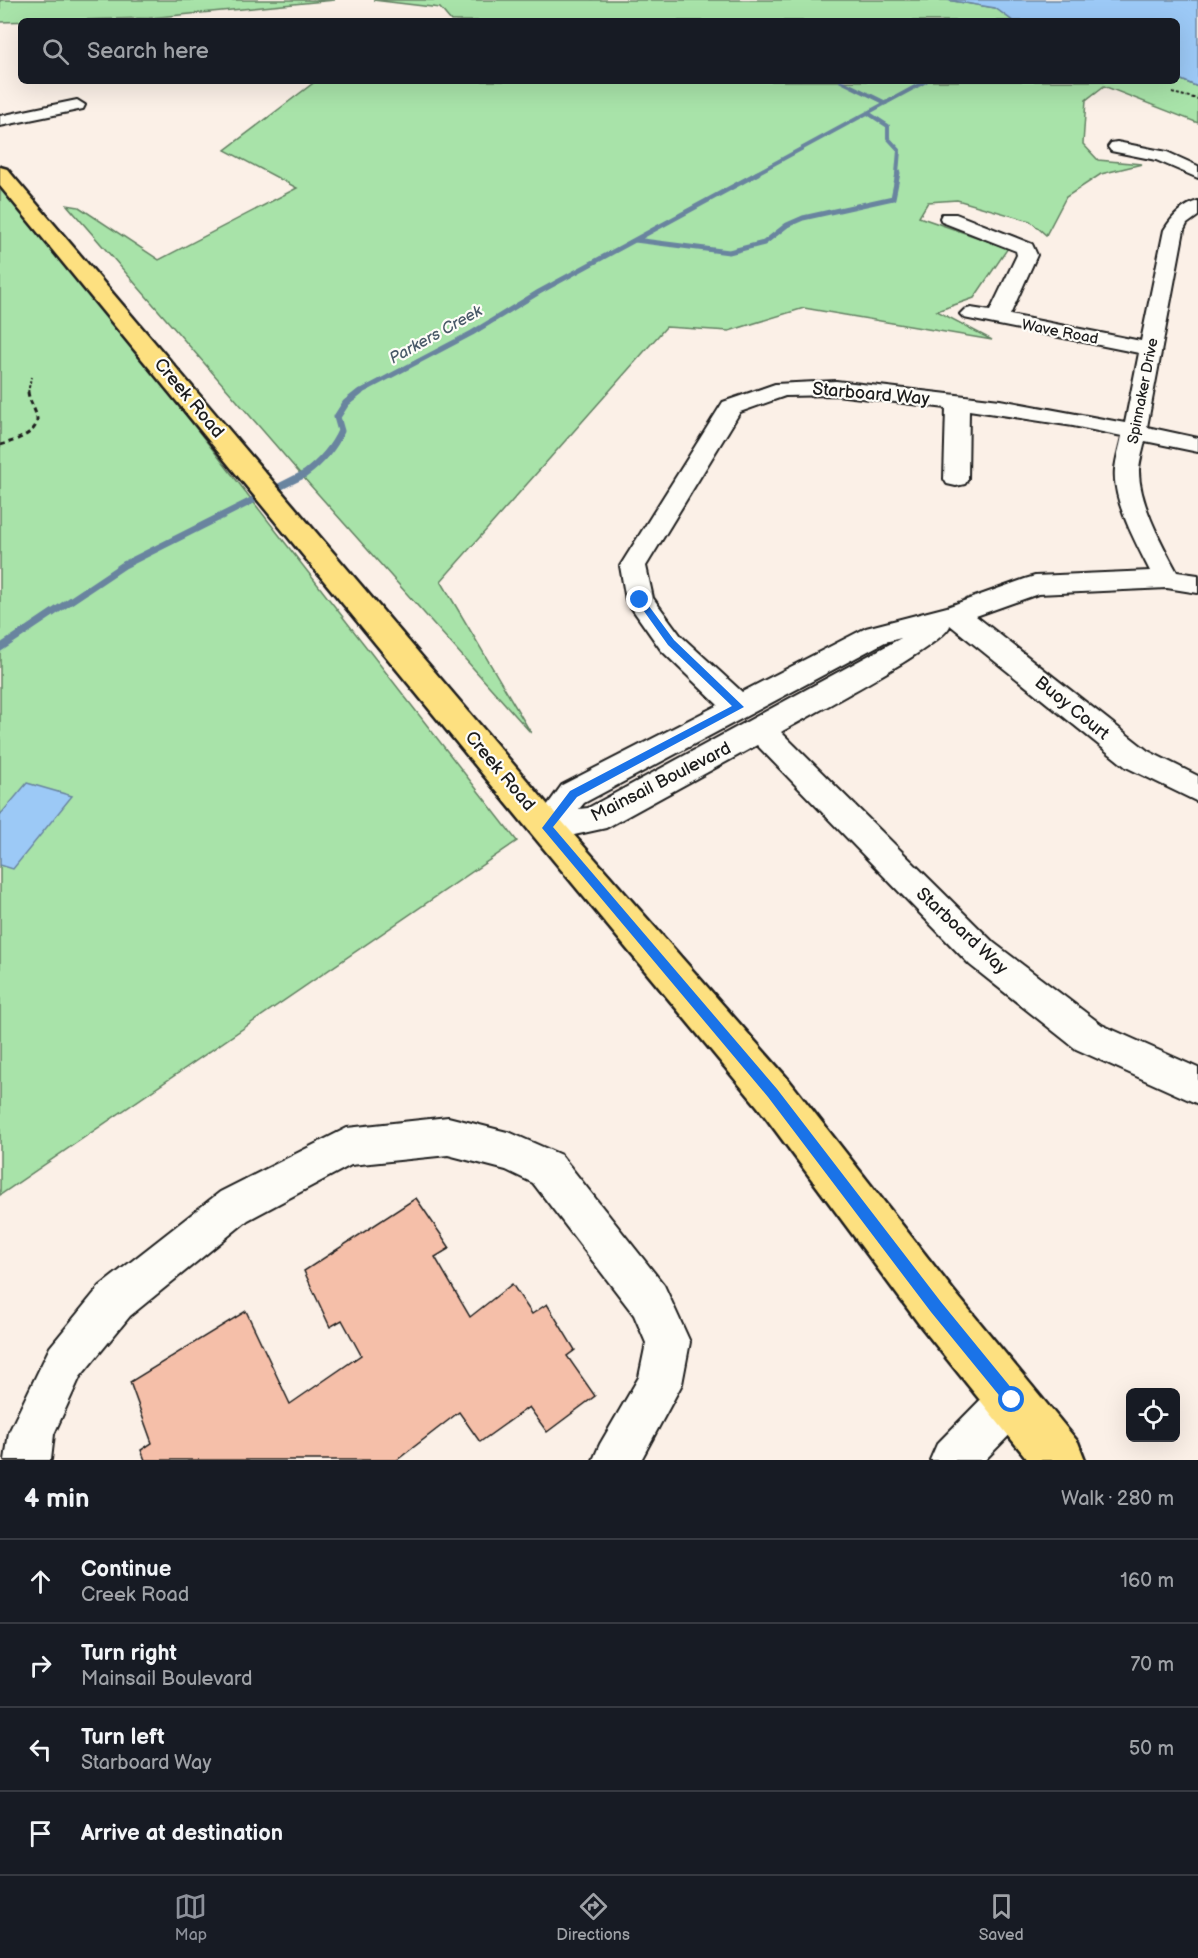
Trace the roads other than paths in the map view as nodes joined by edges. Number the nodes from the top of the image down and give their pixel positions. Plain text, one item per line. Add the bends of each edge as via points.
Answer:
1 (77, 105) dead end
2 (0, 121) edge
3 (1117, 147) dead end
4 (0, 173) edge
5 (1198, 173) edge
6 (1198, 207) edge
7 (949, 218) dead end
8 (970, 314) dead end
9 (997, 320) junction
10 (1150, 349) junction
11 (958, 402) junction
12 (1135, 432) junction
13 (1198, 445) edge
14 (956, 479) dead end
15 (1167, 579) junction
16 (1198, 584) edge
17 (955, 614) junction
18 (750, 719) junction
19 (1198, 789) edge
20 (547, 828) junction
21 (1198, 1086) edge
22 (1012, 1400) junction
23 (28, 1460) edge
24 (616, 1460) edge
25 (953, 1460) edge
26 (1060, 1460) edge

1 - 2 street
3 - 5 street via 1161,156
4 - 20 main road, Creek Road
6 - 10 street, Spinnaker Drive via 1180,220 1174,230
7 - 9 street via 1025,248 1027,255
8 - 9 street, Wave Road
9 - 10 street, Wave Road
10 - 12 street, Spinnaker Drive
11 - 12 street, Starboard Way
11 - 14 street
11 - 18 street, Starboard Way via 836,388 783,389 731,407 633,566 640,600 671,643
12 - 13 street, Starboard Way
12 - 15 street, Spinnaker Drive via 1127,470 1128,486 1146,537
15 - 16 street, Mainsail Boulevard
15 - 17 street, Mainsail Boulevard via 1035,585
17 - 18 street, Mainsail Boulevard via 905,649
17 - 19 street, Buoy Court via 1137,759
18 - 20 street, Mainsail Boulevard via 595,819
18 - 21 street, Starboard Way via 982,954 1089,1036
20 - 22 main road, Creek Road via 773,1093
22 - 25 street
22 - 26 main road, Creek Road
23 - 24 street via 32,1432 65,1362 116,1301 234,1206 346,1147 448,1136 511,1152 547,1169 649,1300 668,1342 660,1384

